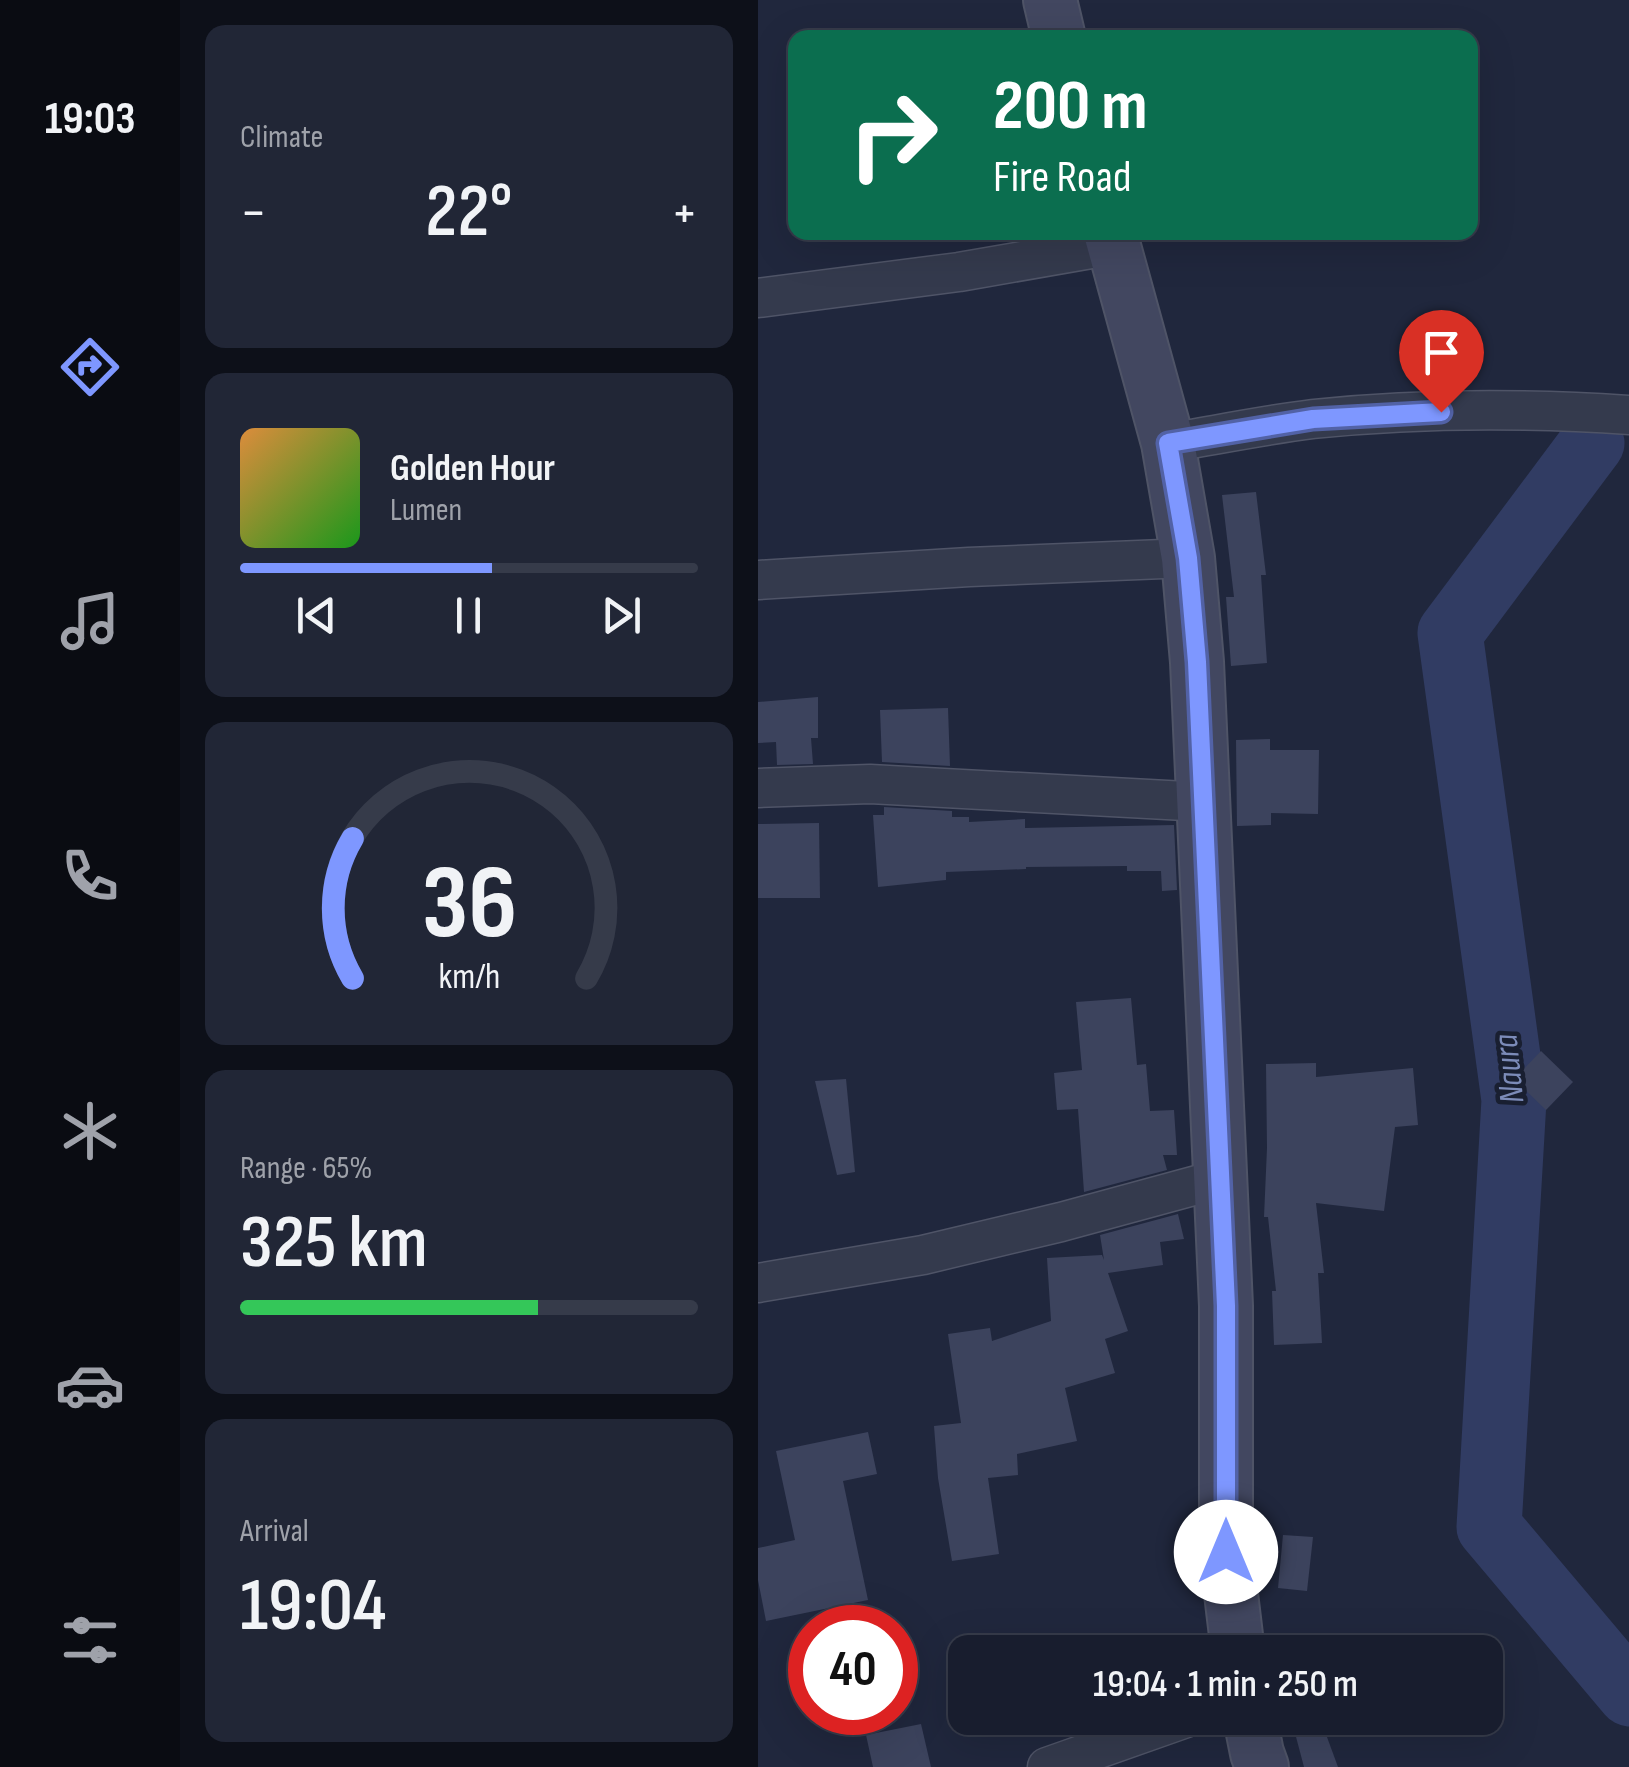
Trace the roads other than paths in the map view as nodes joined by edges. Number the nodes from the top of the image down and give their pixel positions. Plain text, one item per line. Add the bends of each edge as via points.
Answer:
1 (1050, 0) edge
2 (1057, 30) edge
3 (1107, 240) edge
4 (1112, 240) edge
5 (758, 298) edge
6 (1630, 416) edge
7 (1168, 443) junction
8 (1188, 558) junction
9 (758, 580) edge
10 (758, 788) edge
11 (1204, 802) junction
12 (1219, 1180) junction
13 (758, 1283) edge
14 (1236, 1635) edge
15 (1138, 1735) edge
16 (1253, 1735) edge
17 (1047, 1767) edge
18 (1262, 1767) edge

1 - 2 street
3 - 5 street via 959,272
4 - 7 street
6 - 7 street via 1405,413 1313,419
7 - 8 street
8 - 9 street
8 - 11 street
10 - 11 street via 870,784
11 - 12 street
12 - 13 street via 923,1255
12 - 14 street via 1226,1552
15 - 17 street
16 - 18 street

